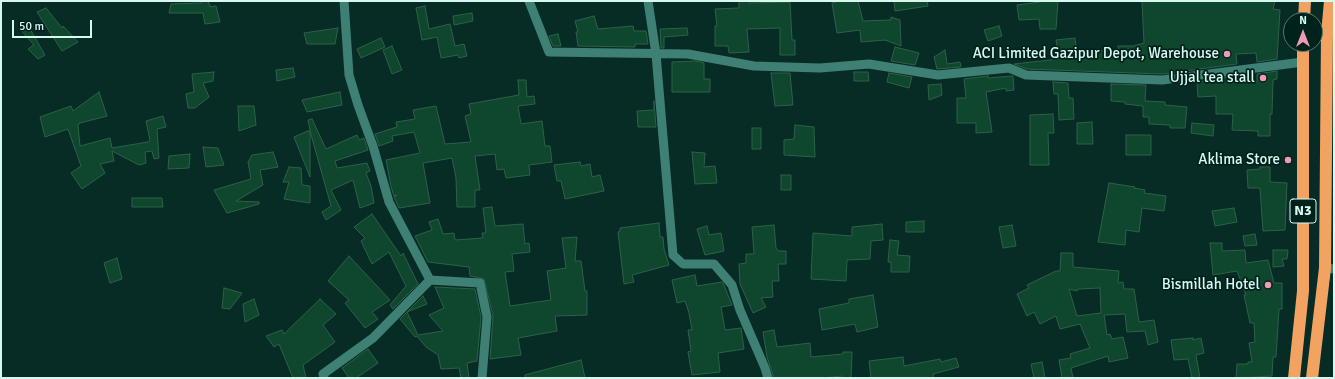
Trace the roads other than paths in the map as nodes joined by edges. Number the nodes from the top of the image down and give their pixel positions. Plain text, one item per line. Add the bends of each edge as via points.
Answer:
1 (344, 1) edge
2 (529, 1) edge
3 (648, 1) edge
4 (1305, 1) edge
5 (1330, 1) edge
6 (1304, 12) edge
7 (1334, 17) edge
8 (1330, 35) edge
9 (1303, 52) edge
10 (656, 54) junction
11 (1303, 62) junction
12 (1330, 269) edge
13 (430, 280) junction
14 (324, 378) edge
15 (482, 378) edge
16 (768, 378) edge
17 (1294, 378) edge
18 (1312, 378) edge

1 - 13 street via 349,75 358,105 389,202
2 - 10 street via 549,52
3 - 10 street
4 - 6 highway
5 - 8 highway, N3
7 - 8 street
8 - 12 highway, N3
9 - 11 highway, N3
10 - 11 street via 688,54 754,66 820,68 869,64 938,75 1009,68 1026,75 1162,80
10 - 16 street via 673,255 683,264 714,264 732,285
11 - 17 highway, N3 via 1303,291
12 - 18 highway, N3
13 - 14 street via 373,338 323,374
13 - 15 street via 480,283 486,317

